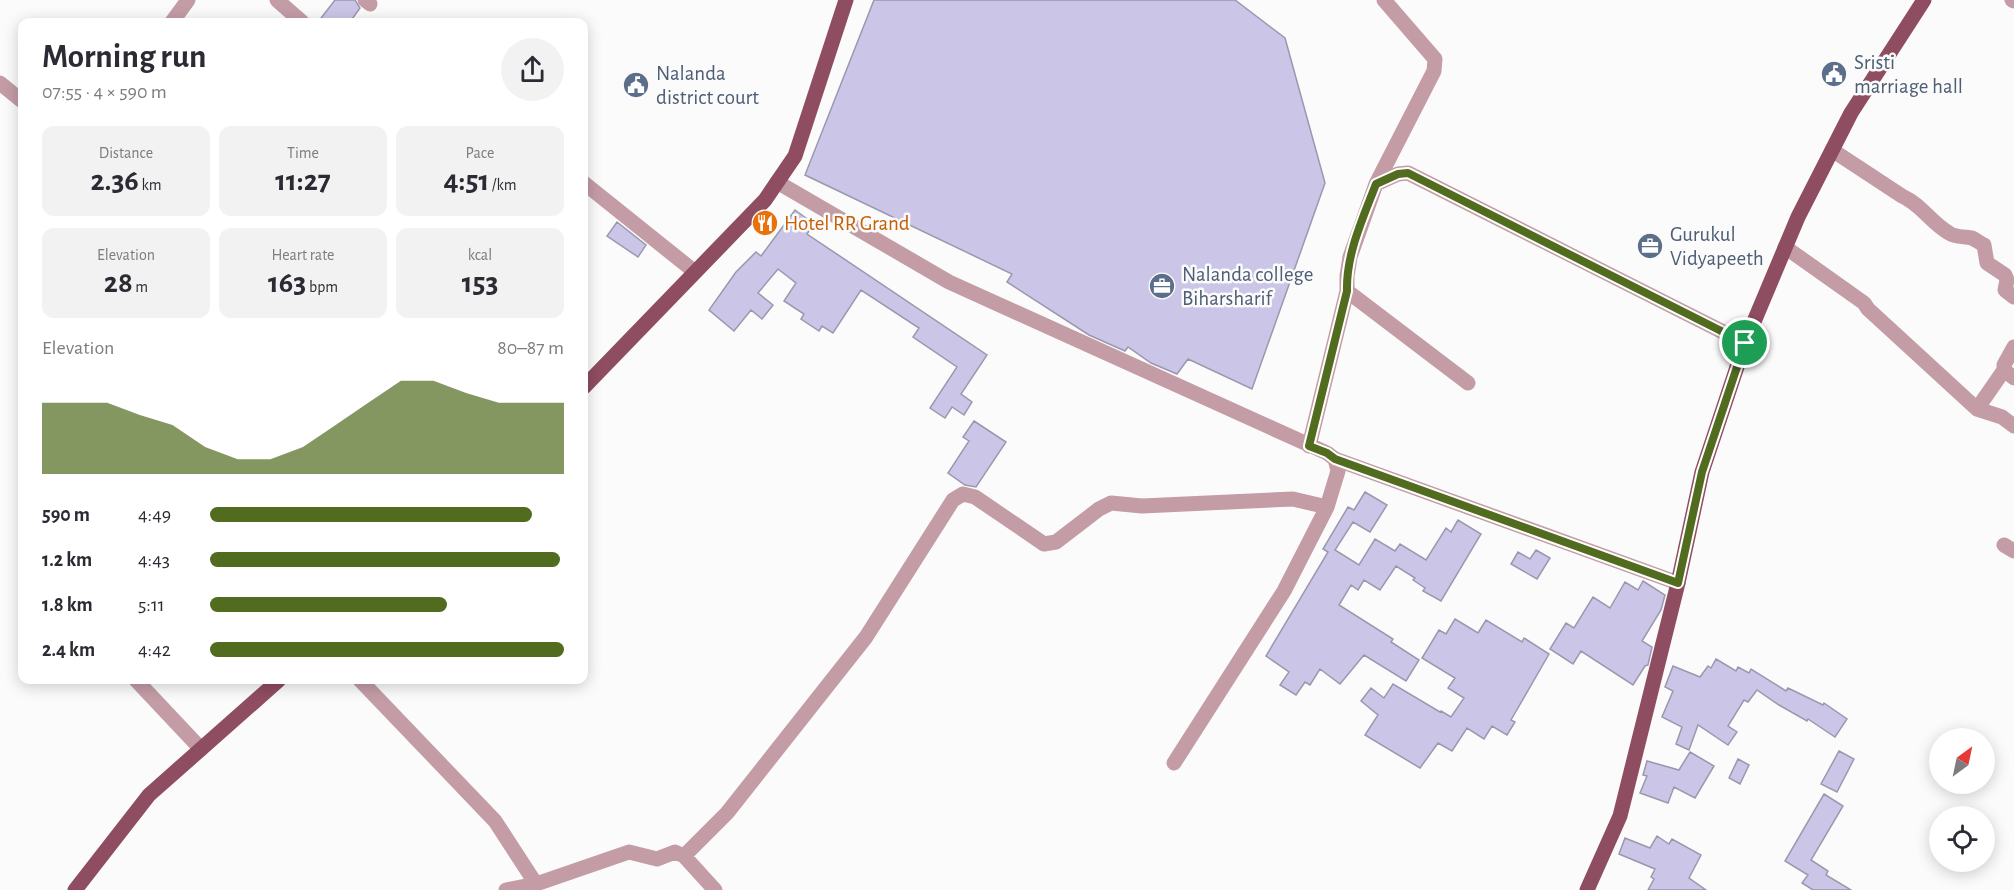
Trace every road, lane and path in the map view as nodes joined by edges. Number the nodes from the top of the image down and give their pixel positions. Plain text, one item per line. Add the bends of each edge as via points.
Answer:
1 (188, 0) edge
2 (277, 0) edge
3 (846, 0) edge
4 (1384, 0) edge
5 (1924, 0) edge
6 (175, 18) edge
7 (297, 18) edge
8 (0, 83) edge
9 (18, 98) edge
10 (1832, 150) junction
11 (777, 182) junction
12 (1376, 184) junction
13 (588, 186) edge
14 (1785, 247) junction
15 (695, 272) junction
16 (1347, 291) junction
17 (2014, 297) edge
18 (1745, 343) junction
19 (2014, 347) edge
20 (2009, 374) edge
21 (588, 383) edge
22 (1468, 383) dead end
23 (1977, 409) junction
24 (2014, 426) edge
25 (1309, 446) junction
26 (1335, 459) junction
27 (1327, 507) junction
28 (1678, 583) junction
29 (140, 684) edge
30 (274, 684) edge
31 (364, 684) edge
32 (201, 749) junction
33 (1174, 762) dead end
34 (684, 856) junction
35 (536, 884) junction
36 (75, 890) edge
37 (506, 890) edge
38 (715, 890) edge
39 (1587, 890) edge

1 - 6 street
2 - 7 street
3 - 11 main road via 795,156
4 - 12 street via 1435,58 1434,71
5 - 10 main road via 1851,113
8 - 9 street
10 - 14 main road
10 - 17 street via 1911,200 1949,233 1984,245 1987,263 2005,275 2005,290
11 - 15 main road via 765,200
11 - 25 street via 949,282
12 - 16 street via 1350,257
12 - 18 street via 1408,173
13 - 15 street
14 - 18 main road
14 - 23 street via 1864,303
15 - 21 main road
16 - 22 street
16 - 25 street
18 - 28 main road via 1702,472
19 - 20 street via 2004,366
20 - 23 street
23 - 24 street via 2002,417
25 - 26 street
26 - 27 street via 1338,471
26 - 28 street
27 - 33 street via 1284,591
27 - 34 street via 1293,499 1142,506 1111,503 1056,542 1044,544 975,497 963,494 953,500 866,637 727,813
28 - 39 main road via 1620,816
29 - 32 street
30 - 32 main road
31 - 35 street via 495,821
32 - 36 main road via 149,795
34 - 35 street via 675,852 657,859 629,852
34 - 38 street
35 - 37 street

